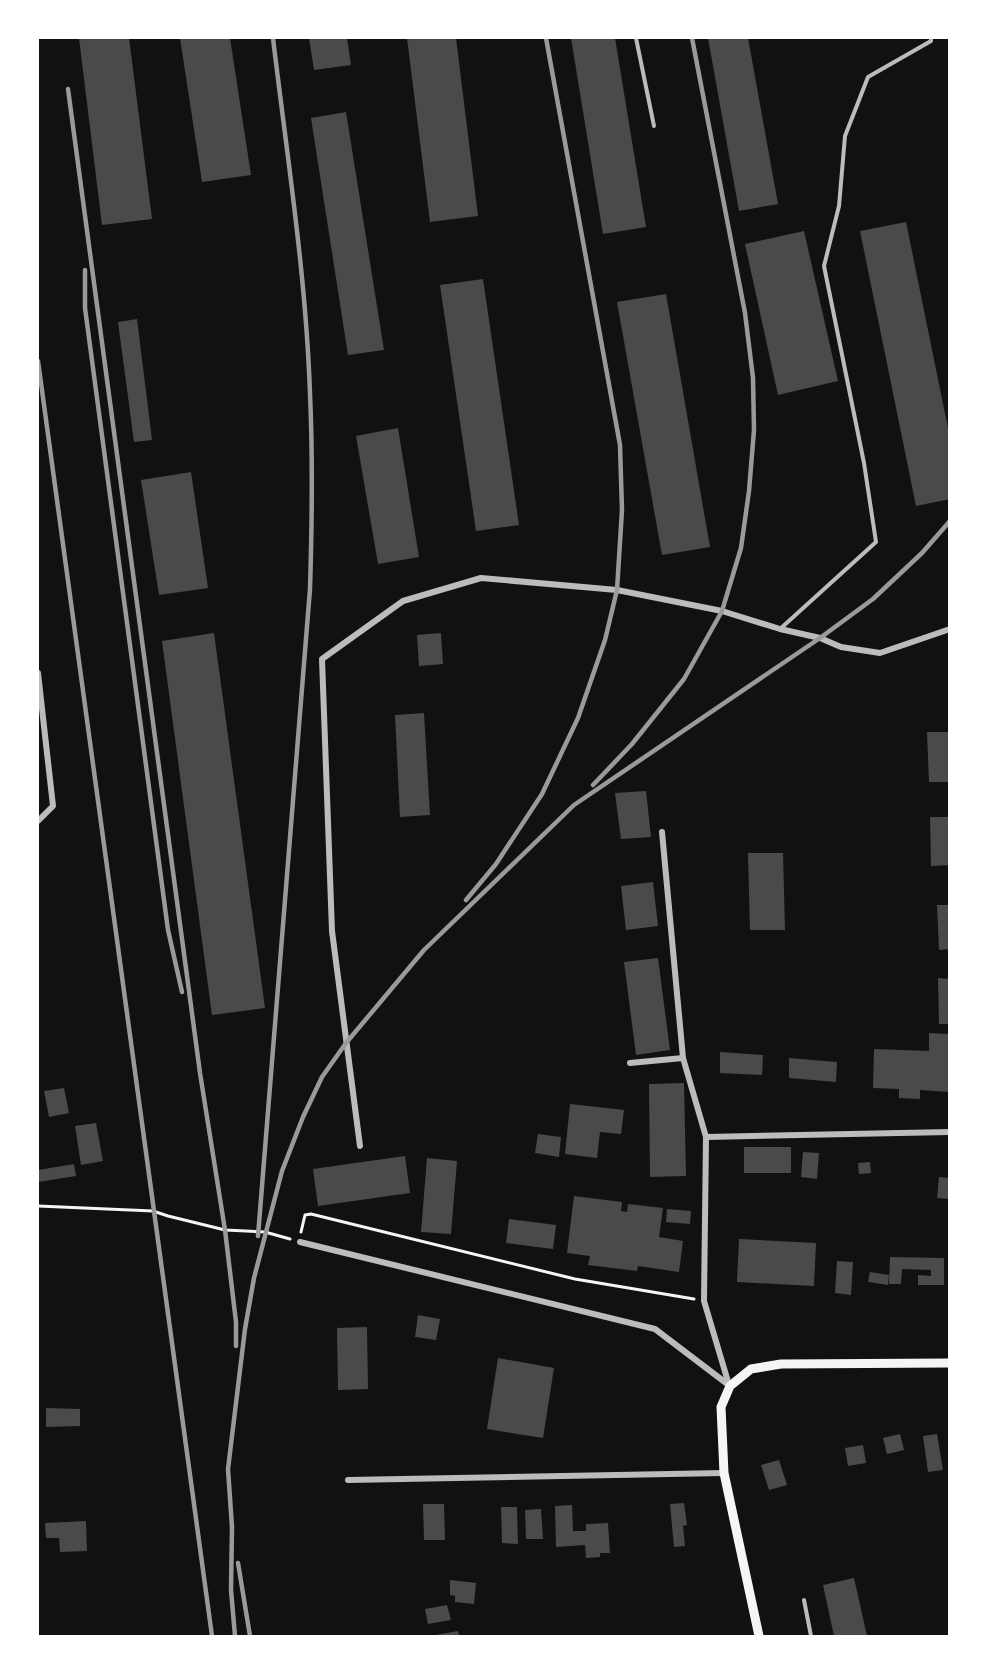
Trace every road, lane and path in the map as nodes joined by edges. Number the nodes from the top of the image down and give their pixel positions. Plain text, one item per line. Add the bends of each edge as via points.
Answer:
1 (636, 38) edge
2 (931, 38) edge
3 (654, 126) dead end
4 (780, 629) junction
5 (950, 629) edge
6 (38, 673) edge
7 (38, 821) edge
8 (662, 832) dead end
9 (683, 1058) junction
10 (630, 1063) dead end
11 (950, 1132) edge
12 (706, 1137) junction
13 (360, 1146) dead end
14 (38, 1206) edge
15 (300, 1242) junction
16 (704, 1301) junction
17 (950, 1363) edge
18 (730, 1386) junction
19 (724, 1473) junction
20 (348, 1480) dead end
21 (804, 1600) dead end
22 (759, 1636) edge
23 (811, 1636) edge

1 - 3 lane
2 - 4 lane via 868,77 845,136 838,206 824,266 876,542
4 - 5 street via 841,647 880,653
4 - 13 street via 722,611 617,590 481,578 403,601 322,659 332,931
6 - 7 street via 52,806
8 - 9 street
9 - 10 street
9 - 12 street
11 - 12 street
12 - 16 street
14 - 15 path via 153,1210 225,1230 266,1232
15 - 16 path via 302,1220 304,1215 311,1214 575,1279
15 - 18 street via 654,1329
16 - 18 street
17 - 18 main road via 781,1364 752,1369
18 - 19 main road via 721,1407
19 - 20 street
19 - 22 main road
21 - 23 lane

